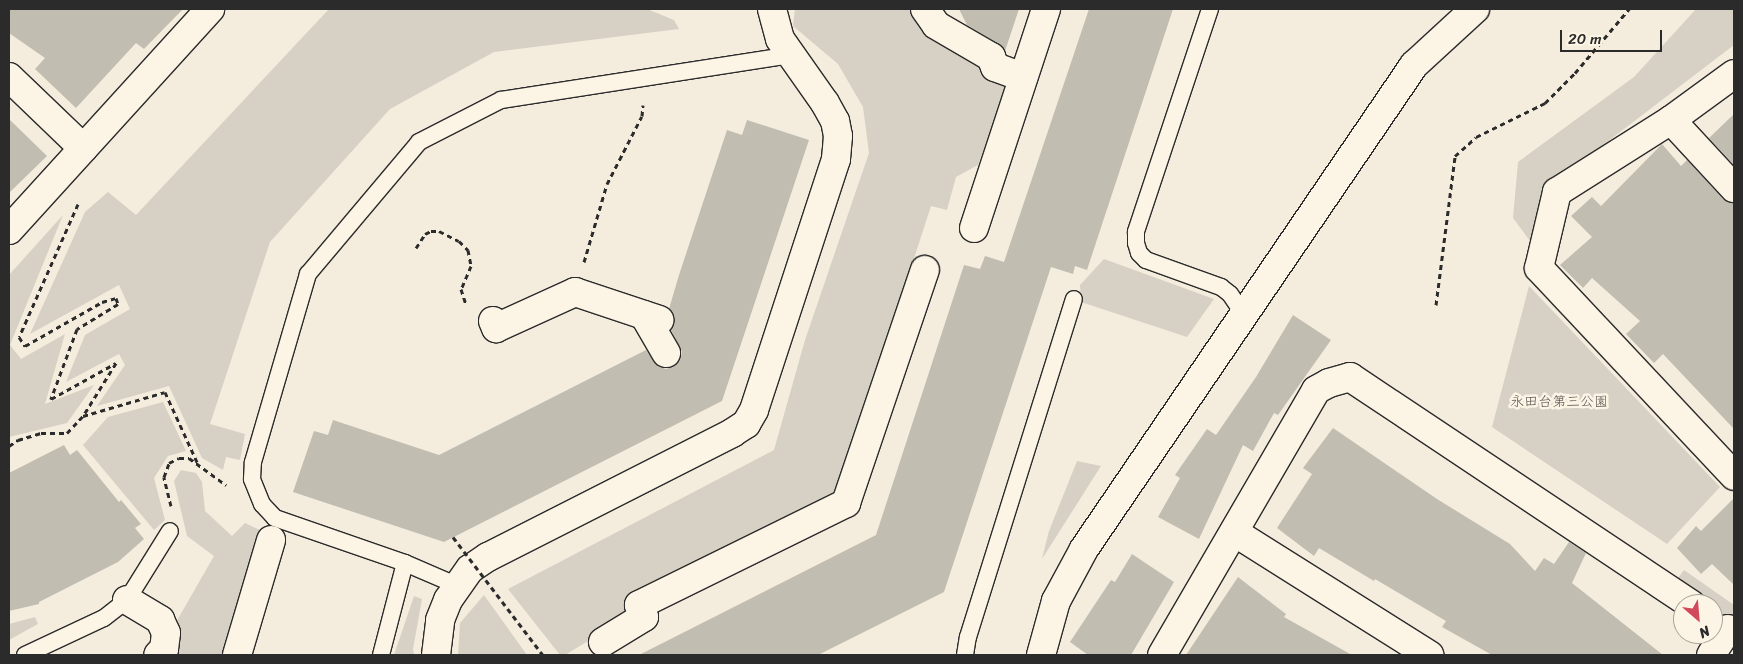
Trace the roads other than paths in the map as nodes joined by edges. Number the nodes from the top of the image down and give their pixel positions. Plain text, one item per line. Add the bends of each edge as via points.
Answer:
1 (210, 9) edge
2 (772, 9) edge
3 (925, 9) edge
4 (1046, 9) edge
5 (1210, 9) edge
6 (1464, 12) edge
7 (792, 55) junction
8 (1734, 74) edge
9 (1024, 77) junction
10 (9, 78) edge
11 (1671, 120) junction
12 (83, 148) junction
13 (1734, 188) edge
14 (974, 228) dead end
15 (9, 230) edge
16 (925, 270) dead end
17 (1074, 299) dead end
18 (1244, 313) junction
19 (493, 321) road end
20 (666, 353) dead end
21 (1734, 476) edge
22 (170, 531) road end
23 (1234, 532) junction
24 (271, 540) dead end
25 (405, 562) junction
26 (456, 585) junction
27 (1676, 594) edge
28 (127, 600) junction
29 (1725, 627) edge
30 (603, 642) dead end
31 (25, 655) edge
32 (158, 655) edge
33 (237, 655) edge
34 (381, 655) edge
35 (436, 655) edge
36 (965, 655) edge
37 (1041, 655) edge
38 (1162, 655) edge
39 (1429, 655) edge
40 (1711, 655) edge

1 - 12 street
2 - 7 street via 780,39
3 - 9 street via 936,25 991,57 995,66
4 - 9 street
5 - 18 lane via 1136,232 1136,243 1146,260 1221,287
6 - 18 street via 1414,65
7 - 25 lane via 501,100 418,142 308,274 253,462 252,480 260,499 275,518
7 - 26 street via 835,121 838,136 836,159 754,410 746,424 488,557 470,569
8 - 11 street
9 - 14 street
10 - 12 street
11 - 13 street
11 - 21 street via 1558,192 1539,268
12 - 15 street
16 - 30 street via 846,503 639,605 644,617
17 - 36 lane
18 - 37 street via 1084,549 1056,601
19 - 20 street via 496,328 575,292 651,317
22 - 28 lane
23 - 27 street via 1316,390 1350,377
23 - 38 street
23 - 39 street
24 - 33 street
25 - 26 lane
25 - 34 lane
26 - 35 street via 440,620
28 - 31 lane via 104,618
28 - 32 street via 160,620 166,633 164,649
29 - 40 street

